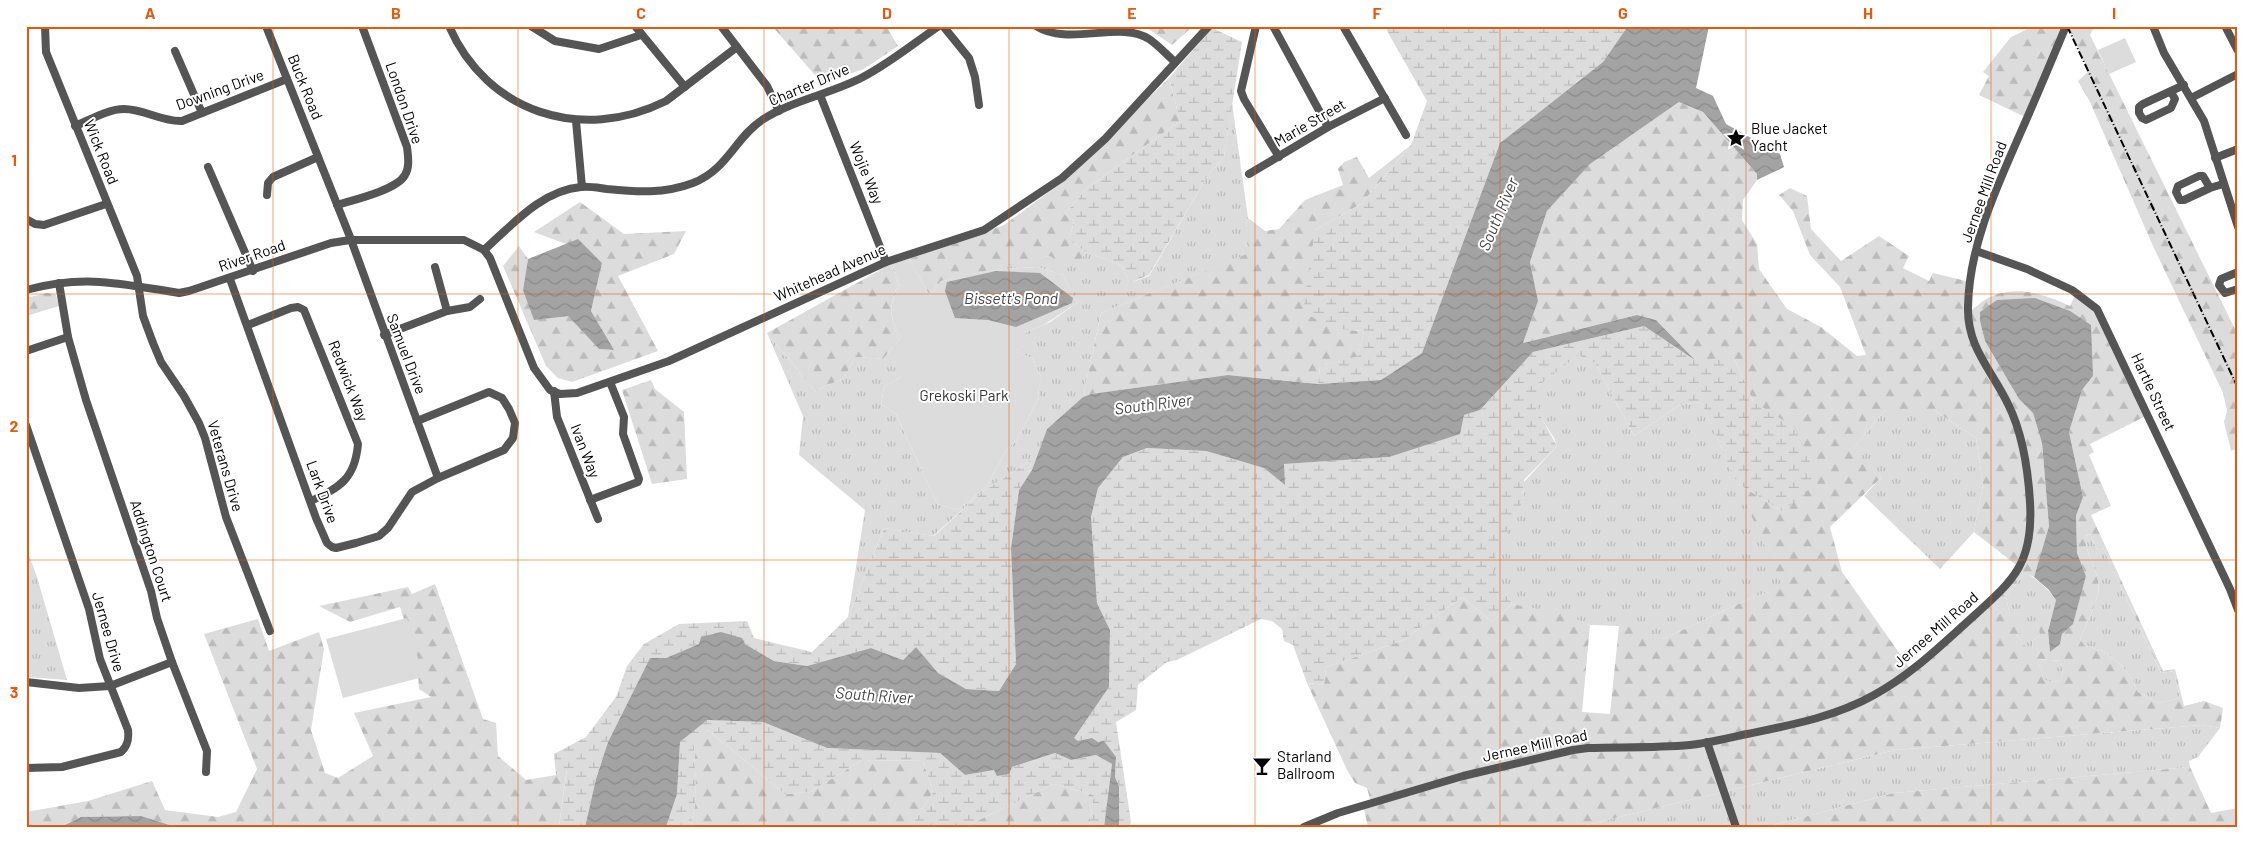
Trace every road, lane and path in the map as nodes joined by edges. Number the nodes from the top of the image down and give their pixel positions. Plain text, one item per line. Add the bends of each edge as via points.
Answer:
1 (45, 26) edge
2 (266, 26) edge
3 (362, 26) edge
4 (448, 26) edge
5 (531, 26) edge
6 (635, 26) edge
7 (721, 26) edge
8 (939, 26) edge
9 (943, 26) edge
10 (1036, 26) edge
11 (1209, 26) edge
12 (1256, 26) edge
13 (1273, 26) edge
14 (1343, 26) edge
15 (2066, 26) edge
16 (2154, 26) edge
17 (2225, 26) edge
18 (641, 35) junction
19 (737, 47) junction
20 (174, 51) dead end
21 (2238, 51) edge
22 (1175, 62) junction
23 (2238, 74) edge
24 (287, 79) junction
25 (2184, 85) junction
26 (685, 87) junction
27 (2171, 92) junction
28 (820, 95) junction
29 (1385, 98) junction
30 (2191, 98) junction
31 (979, 105) dead end
32 (779, 111) junction
33 (202, 113) junction
34 (576, 121) junction
35 (75, 126) junction
36 (1328, 126) junction
37 (1406, 135) dead end
38 (2238, 150) edge
39 (318, 157) junction
40 (1279, 157) junction
41 (2215, 158) junction
42 (208, 167) dead end
43 (1249, 174) dead end
44 (2222, 184) junction
45 (582, 187) junction
46 (2210, 188) dead end
47 (267, 195) dead end
48 (106, 204) junction
49 (337, 205) junction
50 (26, 218) edge
51 (2238, 227) edge
52 (350, 240) junction
53 (484, 250) junction
54 (1976, 252) junction
55 (886, 262) junction
56 (435, 267) dead end
57 (253, 271) junction
58 (2238, 272) edge
59 (230, 278) junction
60 (56, 284) junction
61 (139, 285) junction
62 (2238, 289) edge
63 (26, 290) edge
64 (480, 299) dead end
65 (447, 312) junction
66 (248, 325) junction
67 (384, 335) junction
68 (68, 337) junction
69 (26, 351) edge
70 (610, 382) junction
71 (554, 391) junction
72 (417, 421) junction
73 (26, 425) edge
74 (438, 478) junction
75 (590, 500) junction
76 (311, 501) junction
77 (598, 519) dead end
78 (2238, 610) edge
79 (270, 632) dead end
80 (172, 662) junction
81 (26, 682) edge
82 (110, 686) junction
83 (1707, 742) junction
84 (26, 768) edge
85 (206, 772) dead end
86 (1304, 827) edge
87 (1736, 827) edge

1 - 35 street, Wick Road via 46,52
2 - 24 street, Buck Road
3 - 49 street, London Drive via 407,148 408,162 405,175 396,183
4 - 34 street via 474,67 501,92 550,115
5 - 18 street via 555,41 599,49
6 - 18 street
7 - 19 street
8 - 28 street, Charter Drive via 862,78
9 - 31 street via 969,58
10 - 22 street via 1061,34 1136,33 1149,38
11 - 22 street, Whitehead Avenue
12 - 40 street via 1241,91
13 - 36 street
14 - 29 street
15 - 54 street, Jernee Mill Road via 1997,187
16 - 25 street via 2162,48
17 - 21 street
18 - 26 street
19 - 26 street
19 - 32 street via 772,93
20 - 33 street
22 - 55 street, Whitehead Avenue via 1105,139 1062,178 984,230
23 - 30 street
24 - 33 street, Downing Drive
24 - 39 street, Buck Road
25 - 27 street
25 - 30 street
26 - 34 street via 666,101 632,115
27 - 27 street via 2175,99 2171,108 2146,120 2142,118 2139,107
28 - 32 street, Charter Drive
28 - 55 street, Wojie Way
29 - 36 street, Marie Street
29 - 37 street
30 - 41 street via 2204,121
32 - 45 street, Charter Drive via 762,120 727,160 694,183 647,193
33 - 35 street, Downing Drive via 171,122 125,109
34 - 45 street
35 - 48 street, Wick Road
36 - 40 street, Marie Street
38 - 41 street
39 - 47 street via 273,177 268,183
39 - 49 street, Buck Road
40 - 43 street, Marie Street
41 - 44 street
42 - 57 street
44 - 46 street
44 - 51 street
45 - 53 street, Charter Drive via 556,194 533,207
48 - 50 street via 44,225
48 - 61 street, Wick Road
49 - 52 street
52 - 53 street, River Road via 464,240
52 - 57 street, River Road via 331,243
52 - 67 street, Samuel Drive
53 - 71 street via 534,368 541,380
54 - 78 street, Hartle Street via 2027,269 2072,290 2098,309
54 - 83 street, Jernee Mill Road via 1968,305 1972,340 2008,403 2021,438 2026,464 2029,539 2020,568 2000,593 1912,671 1874,695 1823,716
55 - 70 street, Whitehead Avenue via 669,362
56 - 65 street
57 - 59 street, River Road
58 - 62 street via 2221,279 2219,285 2226,293
59 - 61 street, River Road via 179,293
59 - 66 street, Lark Drive
60 - 61 street, River Road via 102,281
60 - 63 street, River Road
60 - 68 street, Addington Court
61 - 79 street, Veterans Drive via 143,316 161,362 194,412 205,438 226,518
64 - 65 street via 470,307
65 - 67 street
66 - 76 street, Lark Drive
66 - 76 street, Redwick Way via 291,308 304,310 358,444 357,460 342,484
67 - 72 street, Samuel Drive
68 - 69 street
68 - 80 street, Addington Court
70 - 71 street, Whitehead Avenue via 577,393
70 - 75 street via 624,417 623,434 639,480
71 - 75 street, Ivan Way via 557,417
72 - 74 street, Samuel Drive
72 - 74 street, Lark Drive via 489,392 502,398 509,409 514,423 513,438 504,450
73 - 82 street, Jernee Drive via 89,609
74 - 76 street, Lark Drive via 412,492 379,536 336,548 327,543
75 - 77 street, Ivan Way
80 - 82 street
80 - 85 street, Addington Court via 207,751
81 - 82 street via 79,688
82 - 84 street, Jernee Drive via 128,730 125,748 62,767
83 - 86 street, Jernee Mill Road via 1573,750 1463,776 1338,813
83 - 87 street

